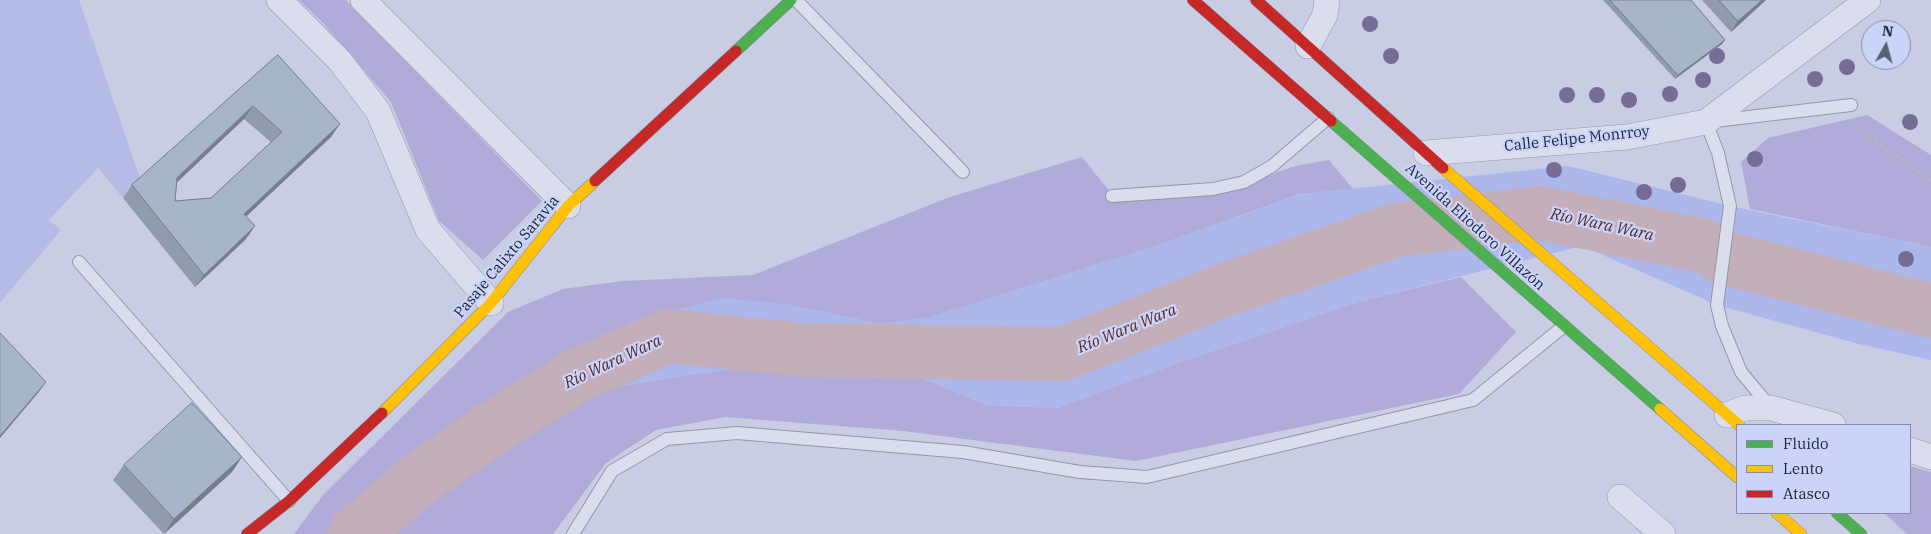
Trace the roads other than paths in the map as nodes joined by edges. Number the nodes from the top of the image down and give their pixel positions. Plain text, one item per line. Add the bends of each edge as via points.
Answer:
1 (280, 0) edge
2 (363, 0) edge
3 (791, 0) edge
4 (796, 0) edge
5 (1193, 0) edge
6 (1256, 0) edge
7 (1326, 0) edge
8 (1868, 0) edge
9 (1308, 46) junction
10 (1851, 105) dead end
11 (1328, 118) junction
12 (1706, 122) junction
13 (1434, 160) junction
14 (963, 172) dead end
15 (1112, 196) dead end
16 (568, 206) junction
17 (79, 262) dead end
18 (491, 303) junction
19 (1564, 326) junction
20 (1771, 408) junction
21 (1733, 420) edge
22 (1829, 424) edge
23 (1911, 450) edge
24 (1931, 456) edge
25 (1736, 476) edge
26 (1620, 497) dead end
27 (289, 501) junction
28 (1778, 514) edge
29 (1838, 514) edge
30 (247, 534) edge
31 (573, 534) edge
32 (1663, 534) edge
33 (1801, 534) edge
34 (1861, 534) edge

1 - 18 street via 340,61 378,111 428,230
2 - 16 street
3 - 16 main road, Pasaje Calixto Saravia
4 - 14 lane
5 - 11 main road, Avenida Eliodoro Villazón
6 - 9 main road, Avenida Eliodoro Villazón
7 - 9 street via 1325,15
8 - 12 street, Calle Felipe Monrroy
9 - 13 main road, Avenida Eliodoro Villazón
10 - 12 lane
11 - 15 lane via 1272,166 1244,182 1213,190
11 - 19 main road, Avenida Eliodoro Villazón
12 - 13 street, Calle Felipe Monrroy via 1627,137
12 - 20 lane via 1718,153 1730,206 1717,305 1741,372
13 - 21 main road, Avenida Eliodoro Villazón
16 - 18 main road, Pasaje Calixto Saravia
17 - 27 lane
18 - 27 main road, Pasaje Calixto Saravia via 407,390
19 - 25 main road, Avenida Eliodoro Villazón
19 - 31 lane via 1473,400 1147,478 1080,472 962,452 736,432 668,439 612,472
20 - 21 street via 1745,408
20 - 22 street
23 - 24 street
26 - 32 street
27 - 30 main road, Pasaje Calixto Saravia
28 - 33 main road
29 - 34 main road

